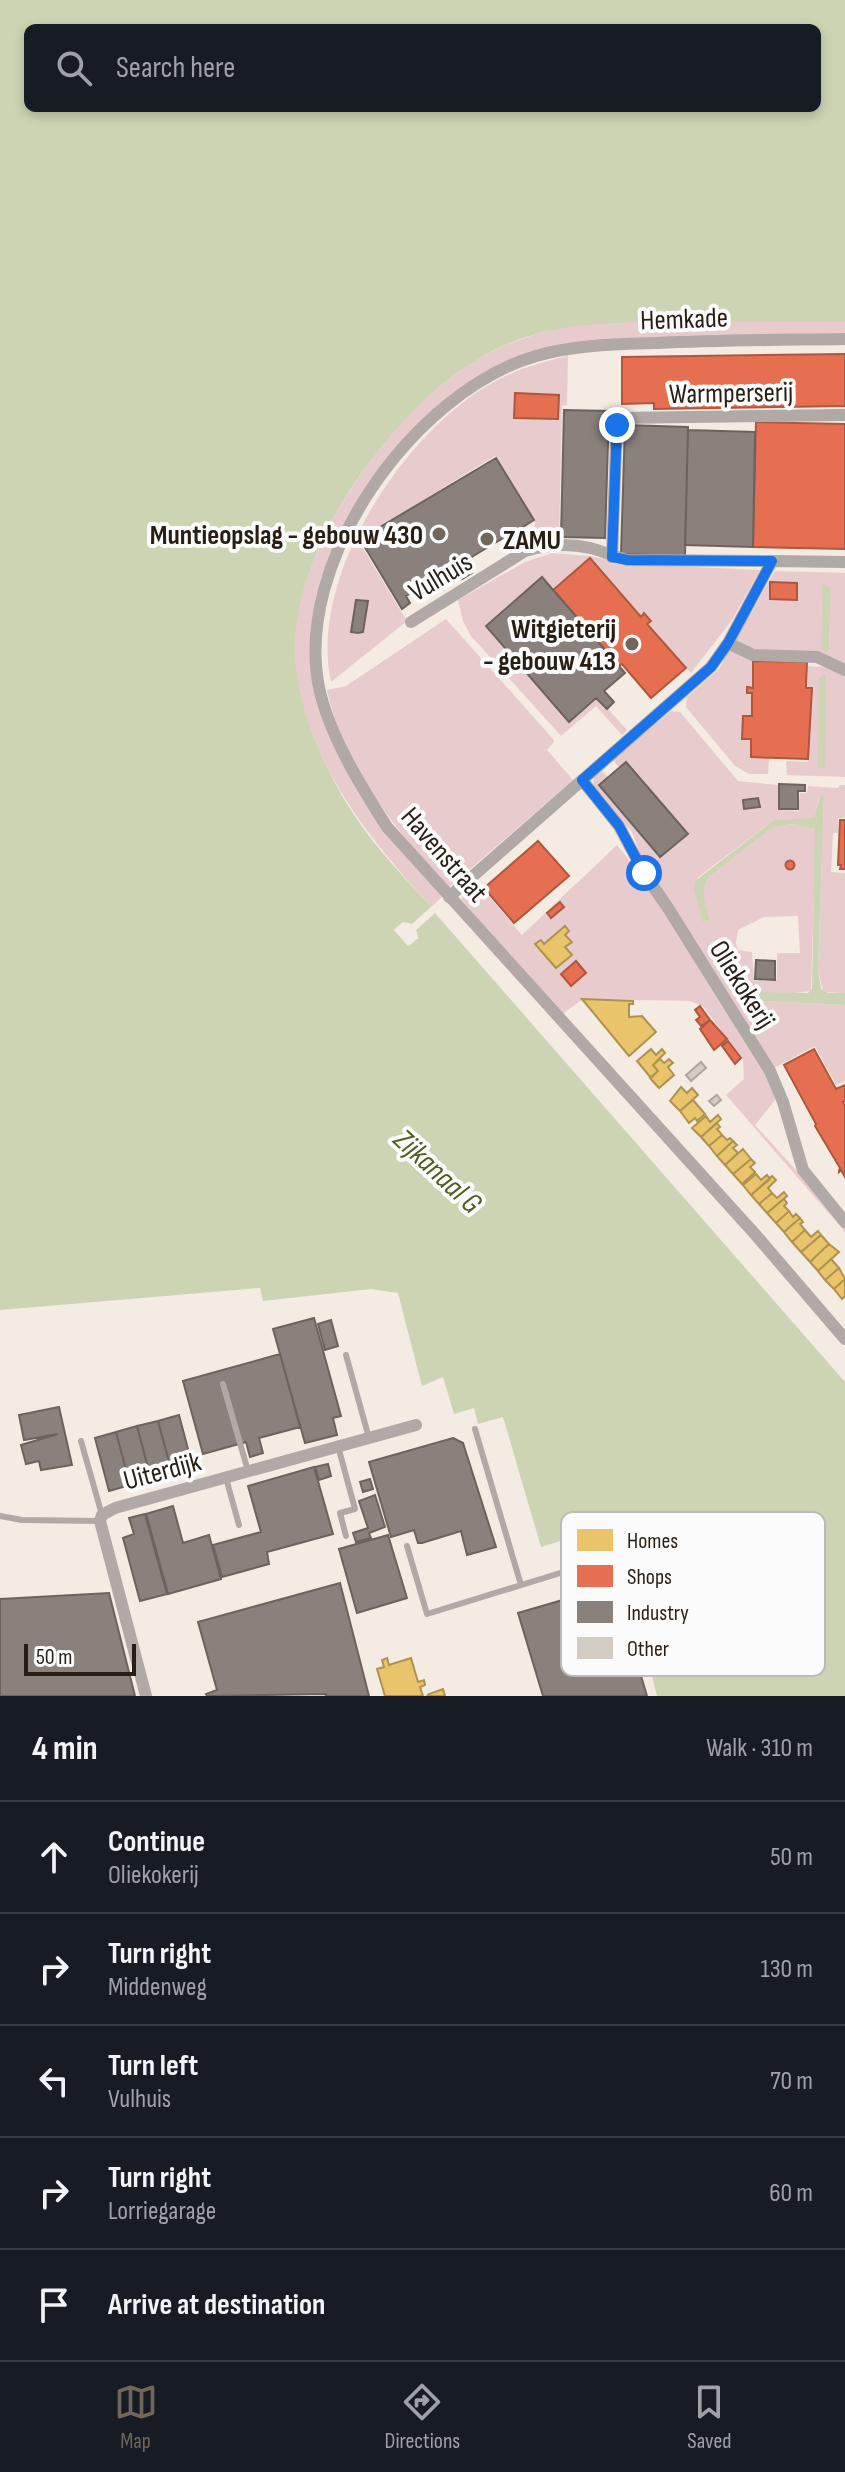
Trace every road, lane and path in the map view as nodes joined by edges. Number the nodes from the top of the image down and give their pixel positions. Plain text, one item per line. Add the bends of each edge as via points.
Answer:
1 (845, 339) edge
2 (525, 359) joint
3 (845, 415) edge
4 (612, 557) junction
5 (772, 561) junction
6 (845, 562) edge
7 (411, 622) dead end
8 (728, 643) junction
9 (845, 670) edge
10 (582, 780) junction
11 (449, 897) junction
12 (845, 1222) edge
13 (845, 1339) edge
14 (346, 1355) dead end
15 (223, 1384) dead end
16 (416, 1425) dead end
17 (475, 1429) dead end
18 (369, 1438) junction
19 (81, 1441) dead end
20 (338, 1446) junction
21 (248, 1471) junction
22 (226, 1478) junction
23 (0, 1516) edge
24 (101, 1518) junction
25 (239, 1525) dead end
26 (346, 1536) dead end
27 (407, 1546) dead end
28 (561, 1573) edge
29 (521, 1585) junction
30 (146, 1696) edge

1 - 2 street, Hemkade via 627,344
2 - 11 street, Havenstraat via 479,382 419,431 366,497 340,547 320,605 316,658 331,724 387,827
3 - 4 street, Warmperserij via 617,418
4 - 5 street, Vulhuis
4 - 7 street, Vulhuis via 590,548 545,545 525,551
5 - 6 street, Vulhuis
5 - 8 street
8 - 9 street via 753,655 817,657
8 - 10 street via 711,667
10 - 11 street
10 - 12 street, Oliekokerij via 619,826 770,1071 803,1170
11 - 13 street, Havenstraat
14 - 18 lane
15 - 21 lane
16 - 18 street, Uiterdijk
17 - 29 lane
18 - 20 street, Uiterdijk
19 - 24 lane
20 - 21 street, Uiterdijk
20 - 26 lane via 355,1509 340,1513
21 - 22 street, Uiterdijk
22 - 24 street, Uiterdijk via 115,1508
22 - 25 lane
23 - 24 lane
24 - 30 street, Uiterdijk
27 - 29 lane via 427,1614
28 - 29 lane

